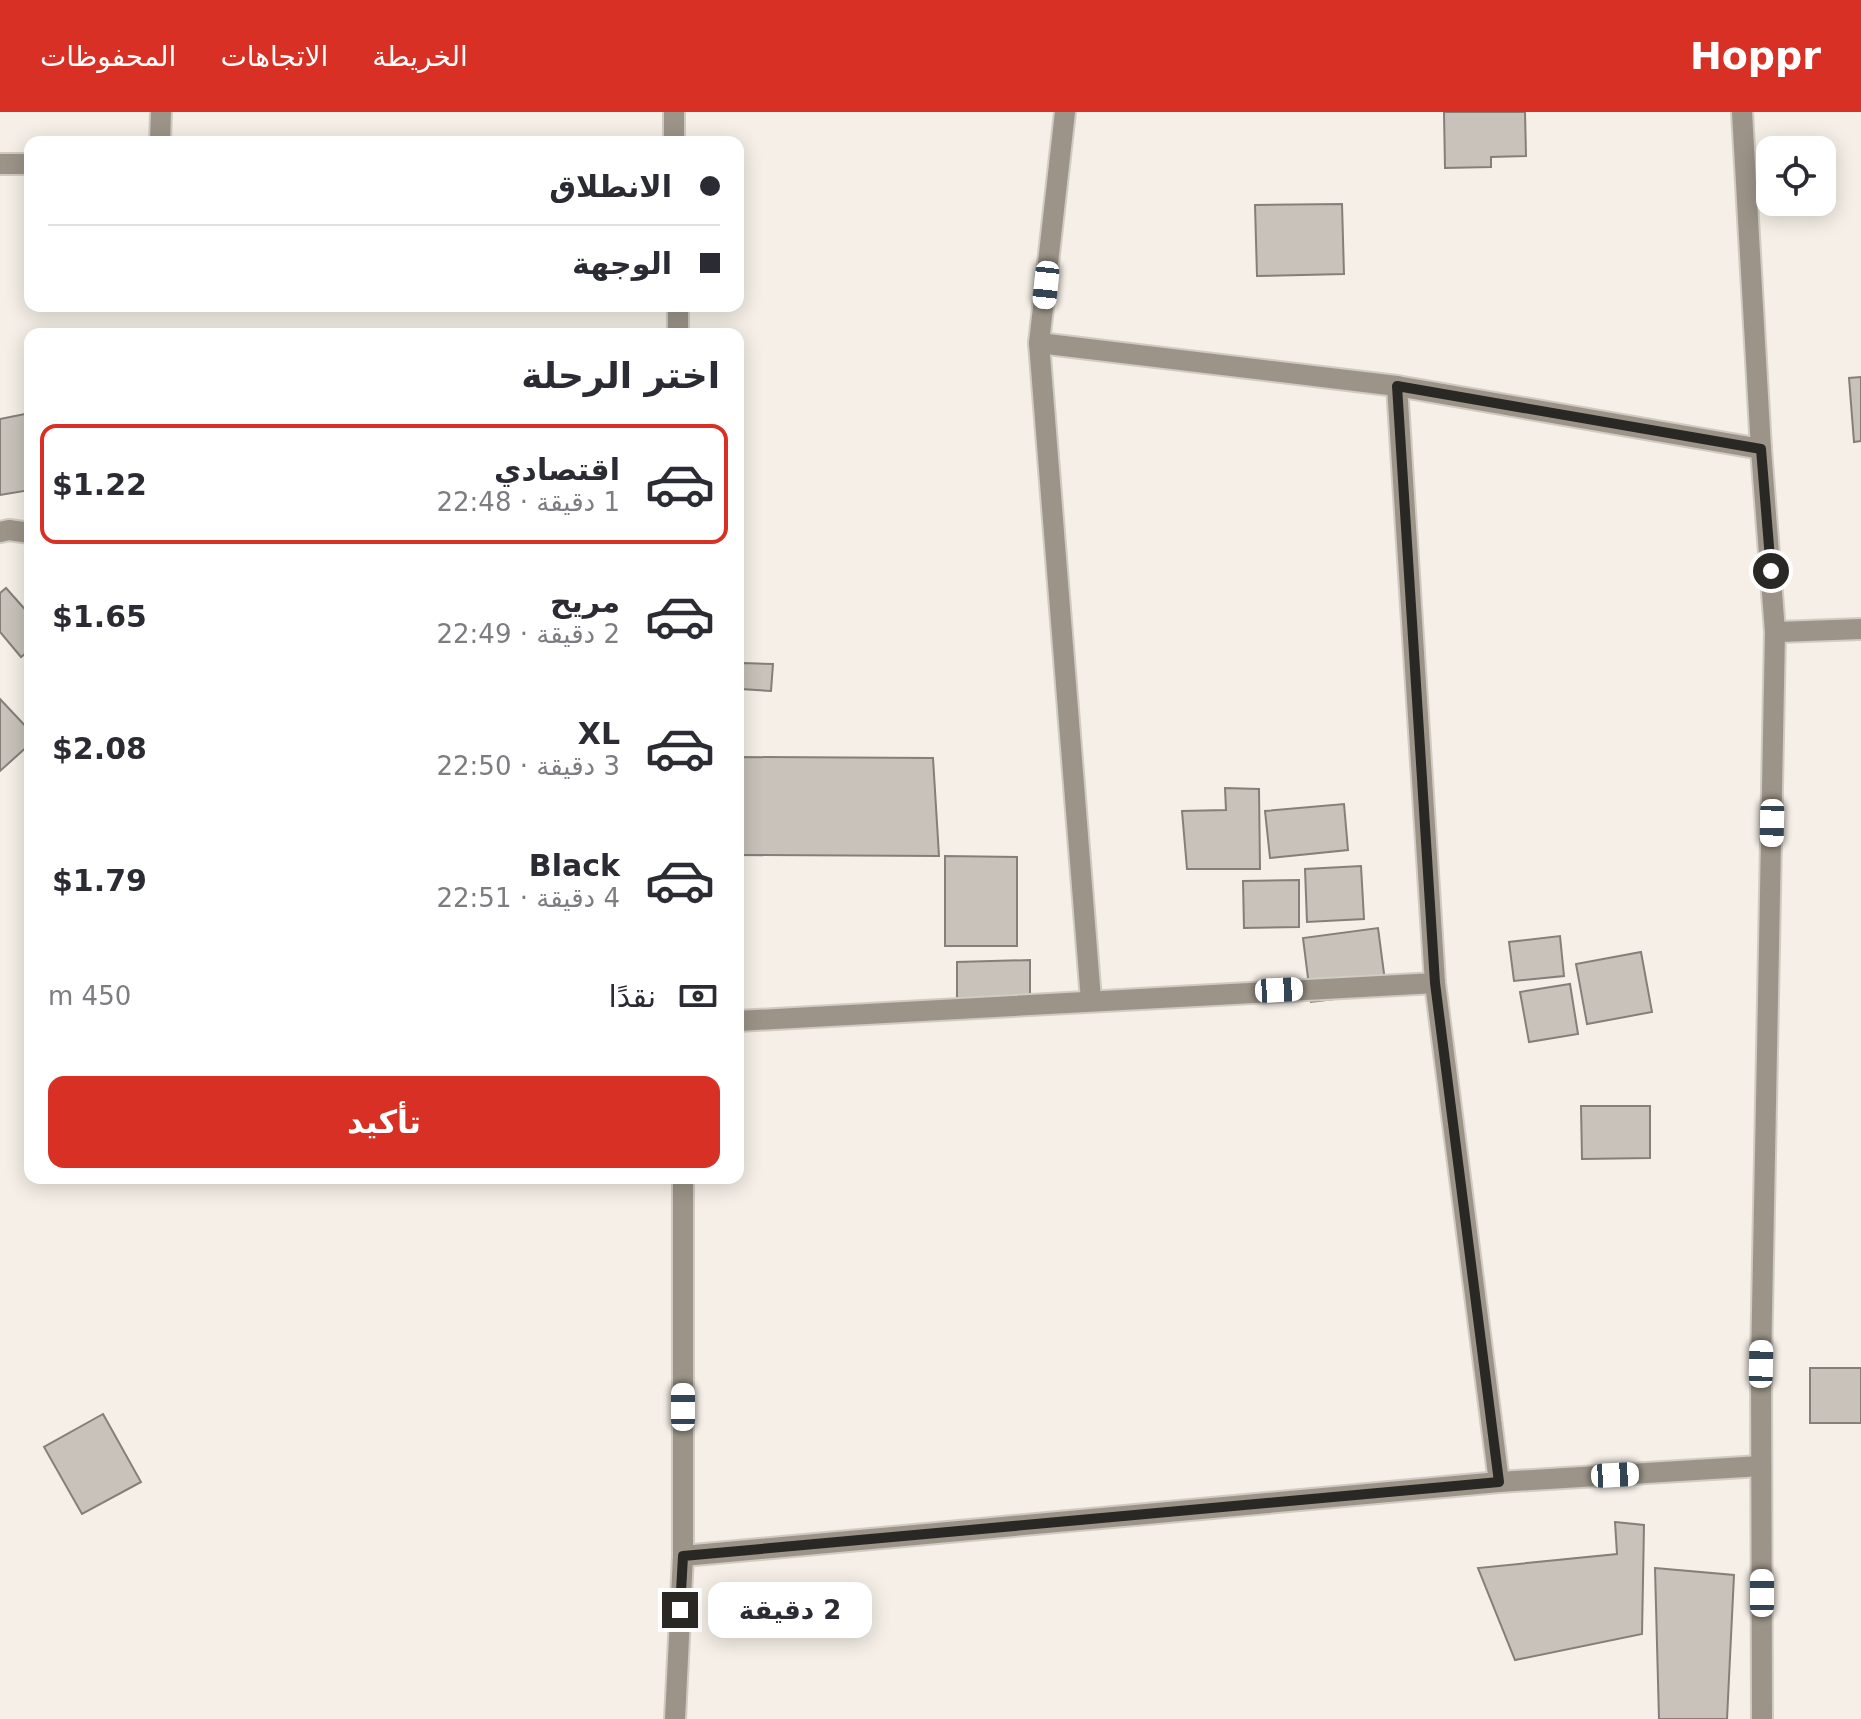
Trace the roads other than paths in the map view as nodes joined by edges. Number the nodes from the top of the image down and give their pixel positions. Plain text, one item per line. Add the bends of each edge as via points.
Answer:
1 (161, 112) edge
2 (674, 112) edge
3 (1065, 112) edge
4 (1742, 112) edge
5 (160, 136) edge
6 (674, 136) edge
7 (0, 164) edge
8 (24, 164) edge
9 (1039, 343) junction
10 (1397, 386) junction
11 (1761, 449) junction
12 (0, 532) edge
13 (24, 532) edge
14 (1861, 629) edge
15 (1775, 632) junction
16 (1435, 983) junction
17 (1091, 1000) junction
18 (744, 1021) edge
19 (683, 1184) edge
20 (1761, 1466) junction
21 (1499, 1482) junction
22 (683, 1556) junction
23 (675, 1719) edge
24 (1762, 1719) edge

1 - 5 street
2 - 6 street
3 - 9 street
4 - 11 street
7 - 8 street
9 - 10 street
9 - 17 street
10 - 11 street
10 - 16 street
11 - 15 street
12 - 13 street
14 - 15 street
15 - 20 street
16 - 17 street
16 - 21 street
17 - 18 street
19 - 22 street
20 - 21 street
20 - 24 street
21 - 22 street
22 - 23 street

